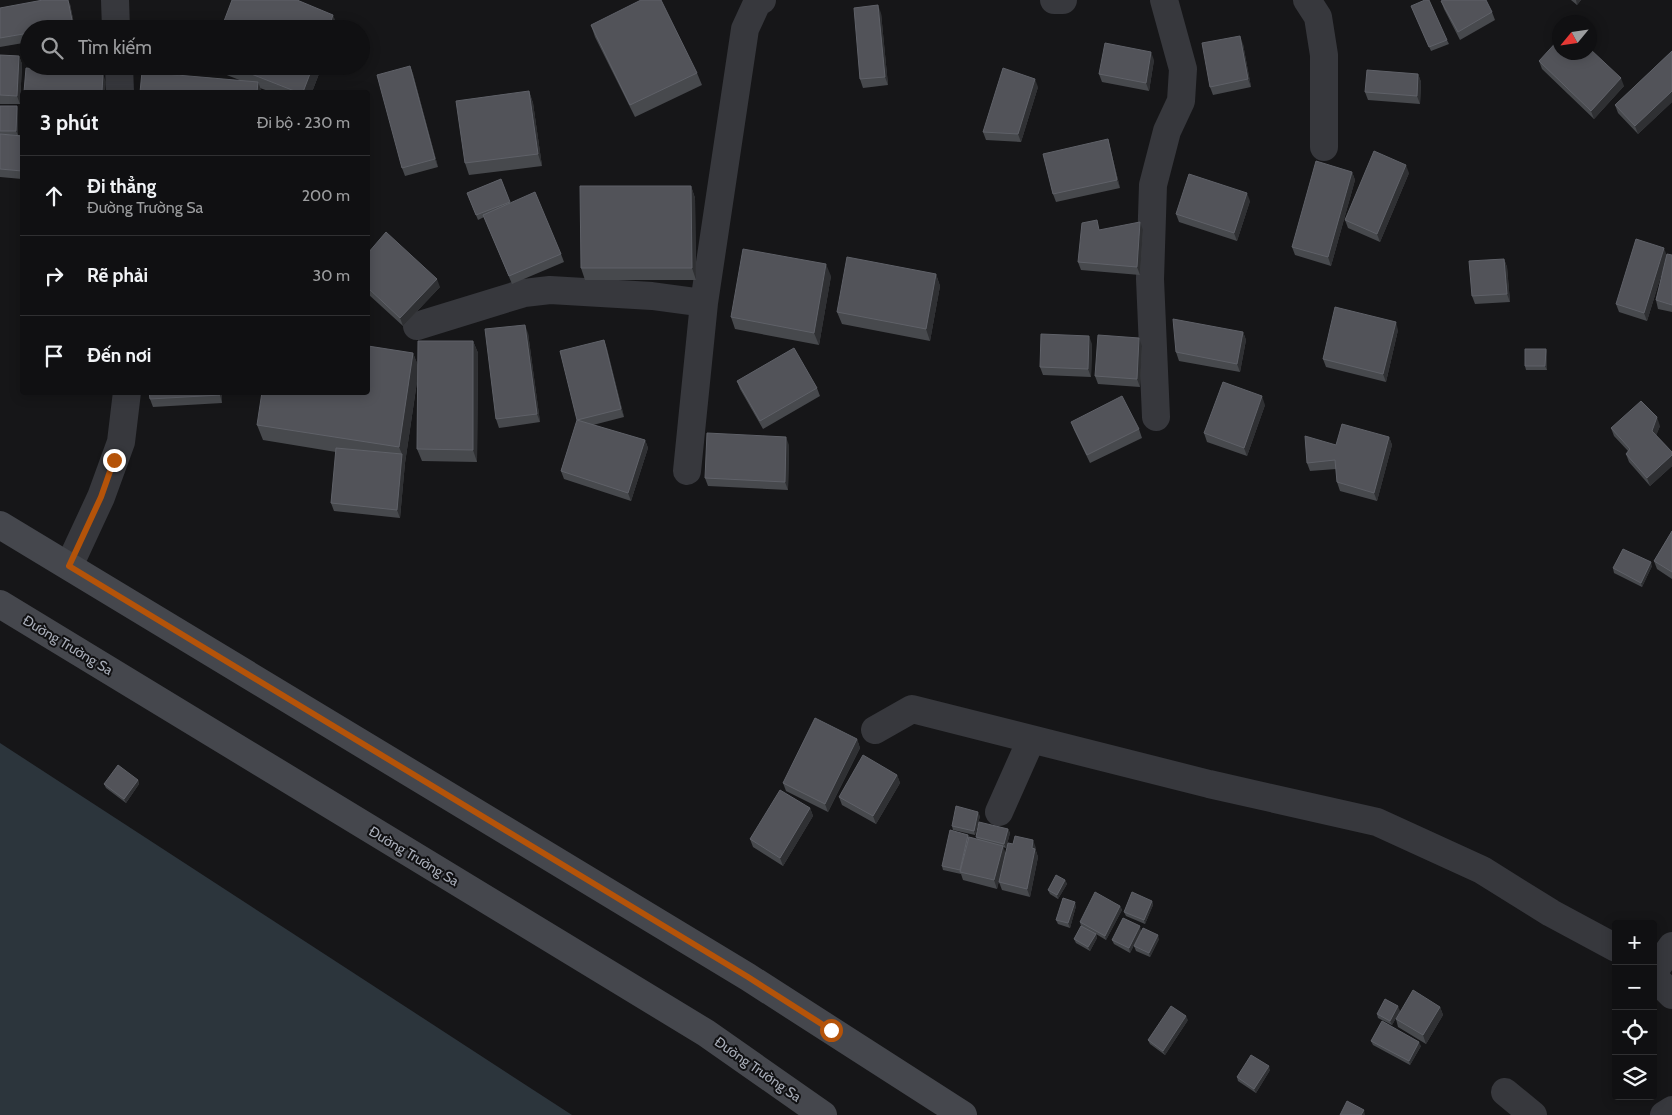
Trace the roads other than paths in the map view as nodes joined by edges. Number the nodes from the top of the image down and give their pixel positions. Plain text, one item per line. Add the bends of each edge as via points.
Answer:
1 (115, 0) edge
2 (762, 0) edge
3 (1054, 0) edge
4 (1064, 0) edge
5 (1164, 0) edge
6 (1307, 0) edge
7 (116, 20) edge
8 (119, 75) edge
9 (120, 90) edge
10 (1324, 147) dead end
11 (704, 303) junction
12 (417, 326) dead end
13 (127, 395) edge
14 (1156, 417) dead end
15 (687, 471) dead end
16 (0, 524) edge
17 (69, 566) junction
18 (0, 604) edge
19 (875, 730) dead end
20 (1032, 740) junction
21 (999, 812) dead end
22 (1612, 946) edge
23 (1672, 946) edge
24 (1657, 965) edge
25 (1657, 980) edge
26 (1672, 995) edge
27 (1505, 1092) dead end
28 (1672, 1110) edge
29 (823, 1115) edge
30 (963, 1115) edge
31 (1533, 1115) edge
32 (1664, 1115) edge

1 - 7 street
2 - 11 street via 757,3 745,29
3 - 4 street
5 - 14 street via 1183,69 1181,101 1167,131 1153,185 1150,279
6 - 10 street via 1318,17 1324,55
8 - 9 street
11 - 12 street via 652,296 550,290 524,293
11 - 15 street
13 - 17 street via 120,442 101,497
16 - 17 main road
17 - 30 main road via 748,977
18 - 29 main road, Đường Trường Sa via 706,1033
19 - 20 street via 912,710
20 - 21 street
20 - 22 street via 1377,822 1482,870
23 - 24 street
25 - 26 street
27 - 31 street
28 - 32 street

